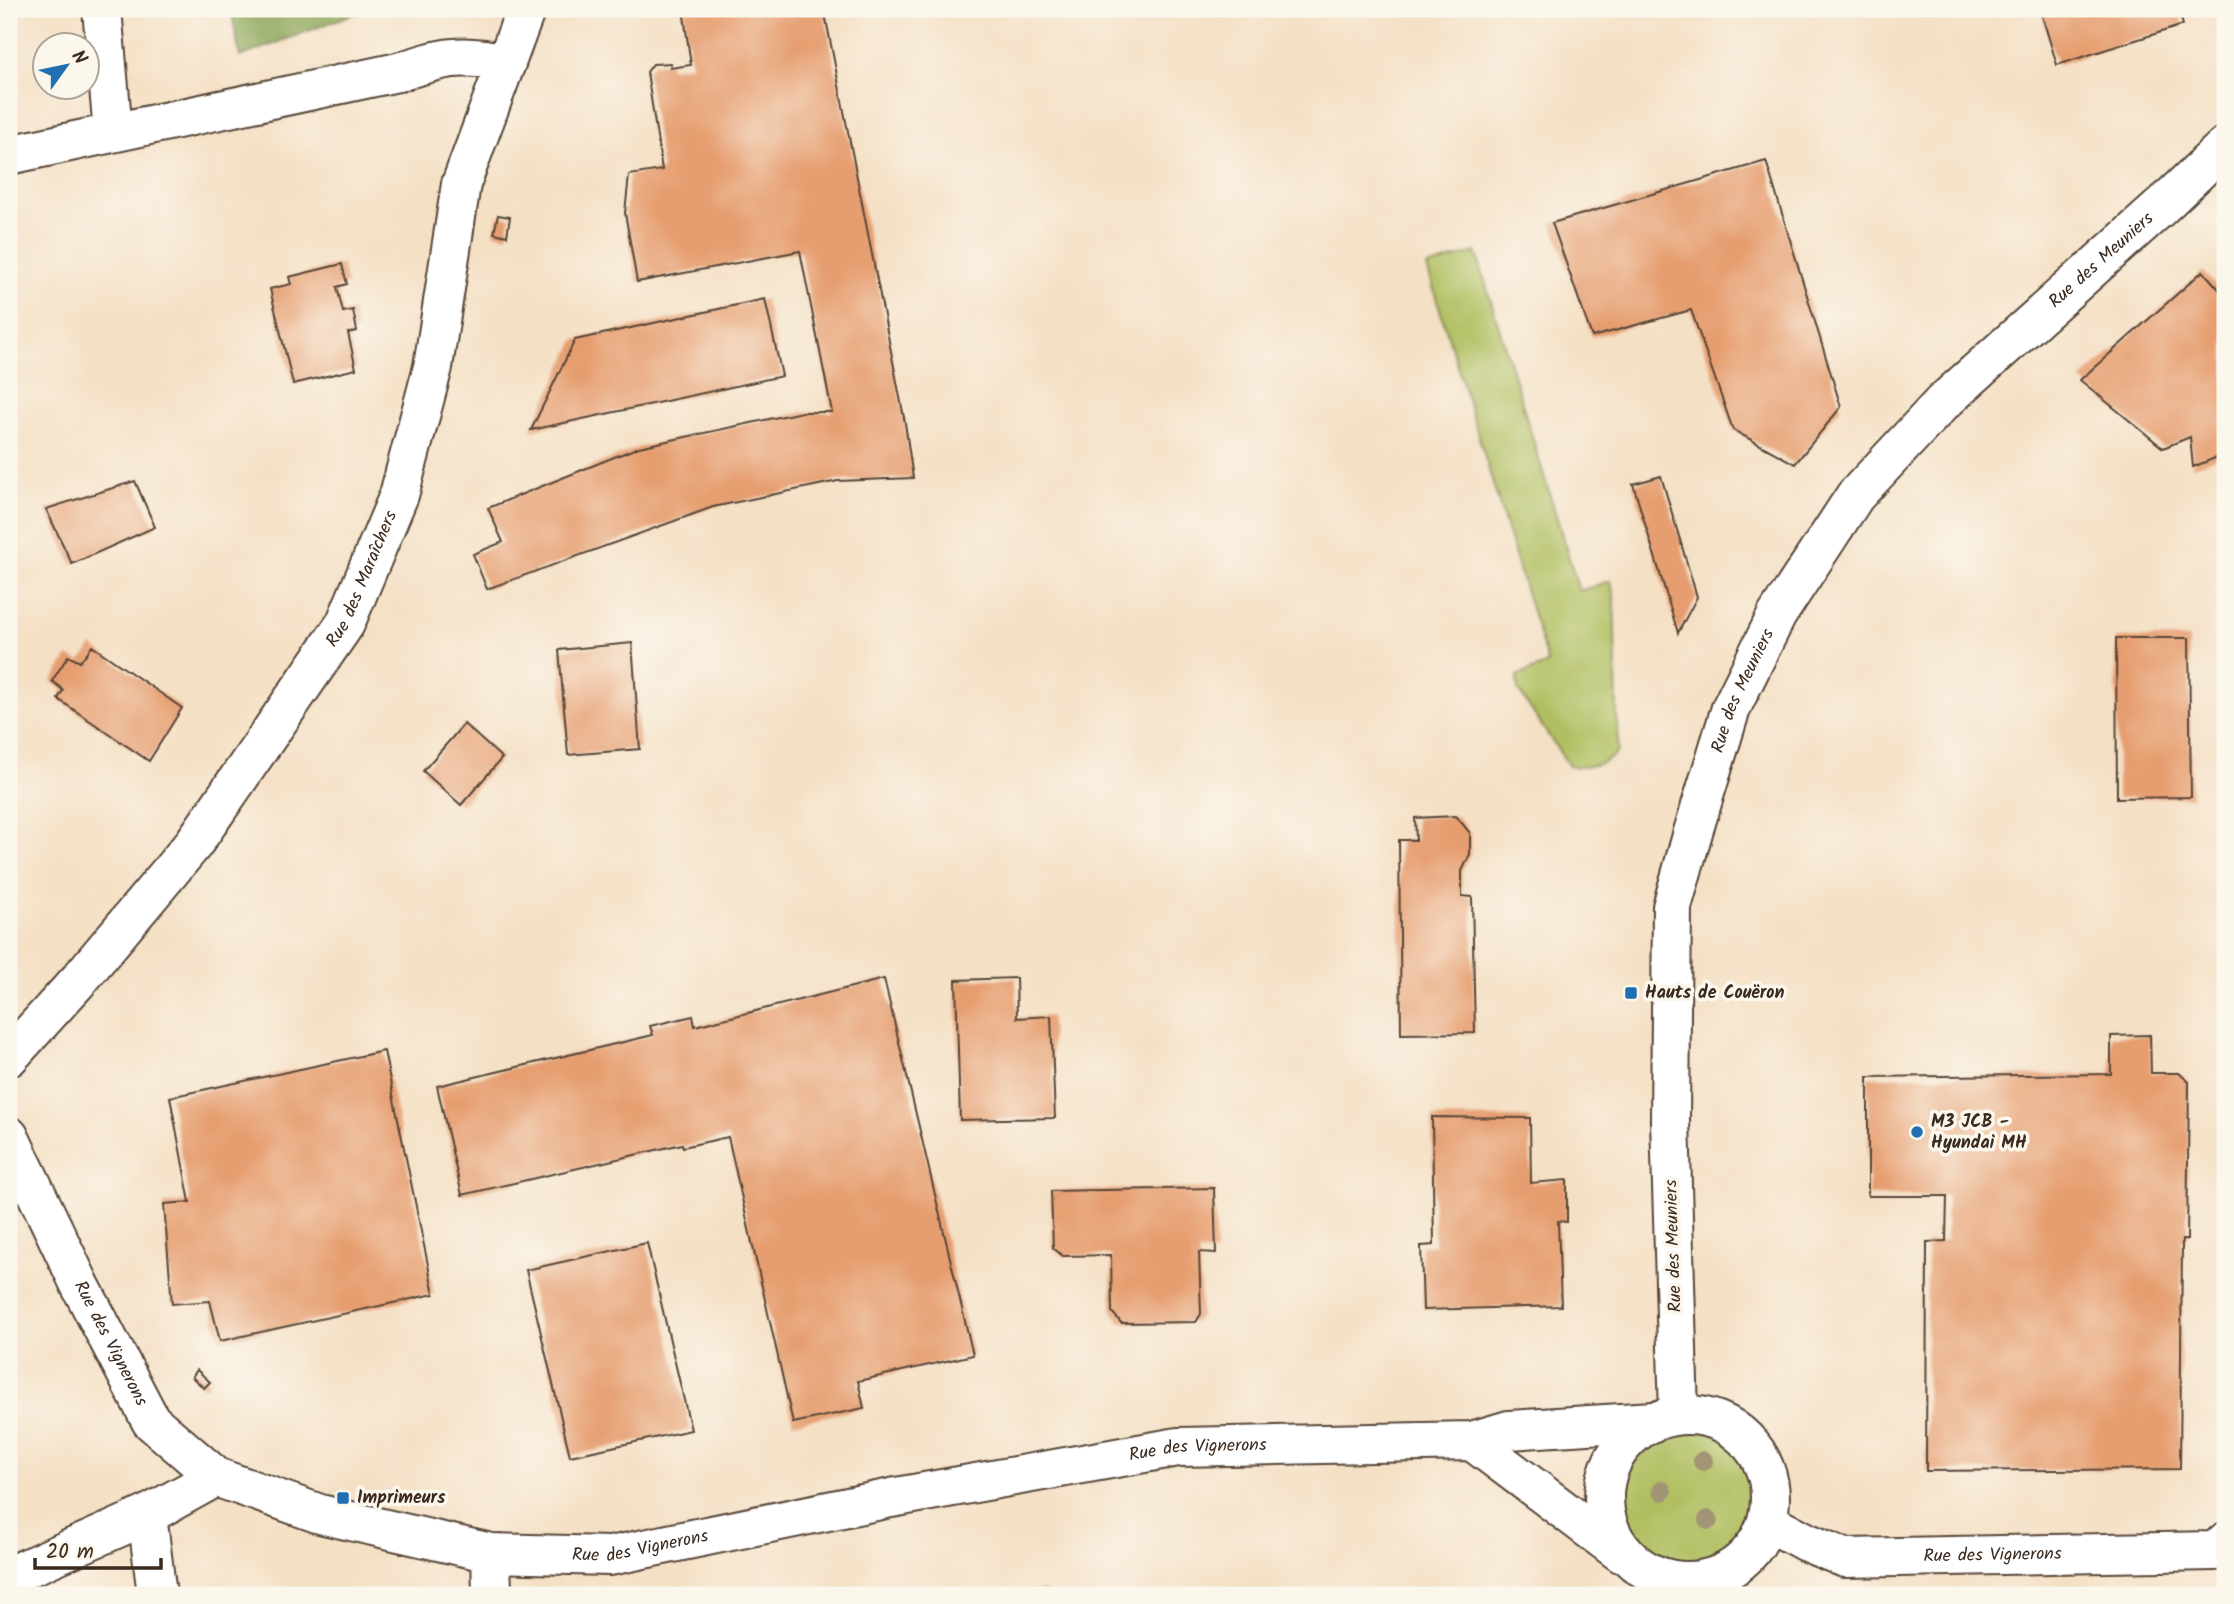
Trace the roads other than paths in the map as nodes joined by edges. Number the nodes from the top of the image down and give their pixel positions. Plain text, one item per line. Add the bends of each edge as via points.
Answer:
1 (102, 9) edge
2 (526, 9) edge
3 (506, 63) junction
4 (113, 132) junction
5 (2225, 146) edge
6 (9, 155) edge
7 (9, 1057) edge
8 (9, 1136) edge
9 (1666, 1417) junction
10 (1472, 1441) junction
11 (216, 1478) junction
12 (147, 1515) junction
13 (1767, 1521) junction
14 (2225, 1542) edge
15 (491, 1553) junction
16 (1630, 1559) junction
17 (9, 1577) edge
18 (1682, 1589) edge
19 (157, 1595) edge
20 (492, 1595) edge

1 - 4 street
2 - 3 street, Rue des Maraîchers
3 - 4 street via 478,56 441,58 398,72
3 - 7 street, Rue des Maraîchers via 461,184 433,367 399,495 345,624 194,843
4 - 6 street
5 - 9 street, Rue des Meuniers via 1942,404 1855,496 1777,615 1731,708 1672,907
8 - 11 street, Rue des Vignerons via 151,1421
9 - 10 street, Rue des Vignerons via 1509,1430
9 - 13 street via 1706,1416 1731,1426 1751,1444 1765,1468 1771,1494
9 - 16 street via 1630,1435 1613,1456 1604,1482 1604,1511 1612,1537
10 - 15 street, Rue des Vignerons via 1178,1447 891,1498 610,1556
10 - 16 street
11 - 12 street
11 - 15 street, Rue des Vignerons via 320,1514
12 - 17 street
12 - 19 street
13 - 14 street, Rue des Vignerons via 1845,1558 2216,1550
13 - 18 street via 1755,1546 1735,1566
15 - 20 street
16 - 18 street

